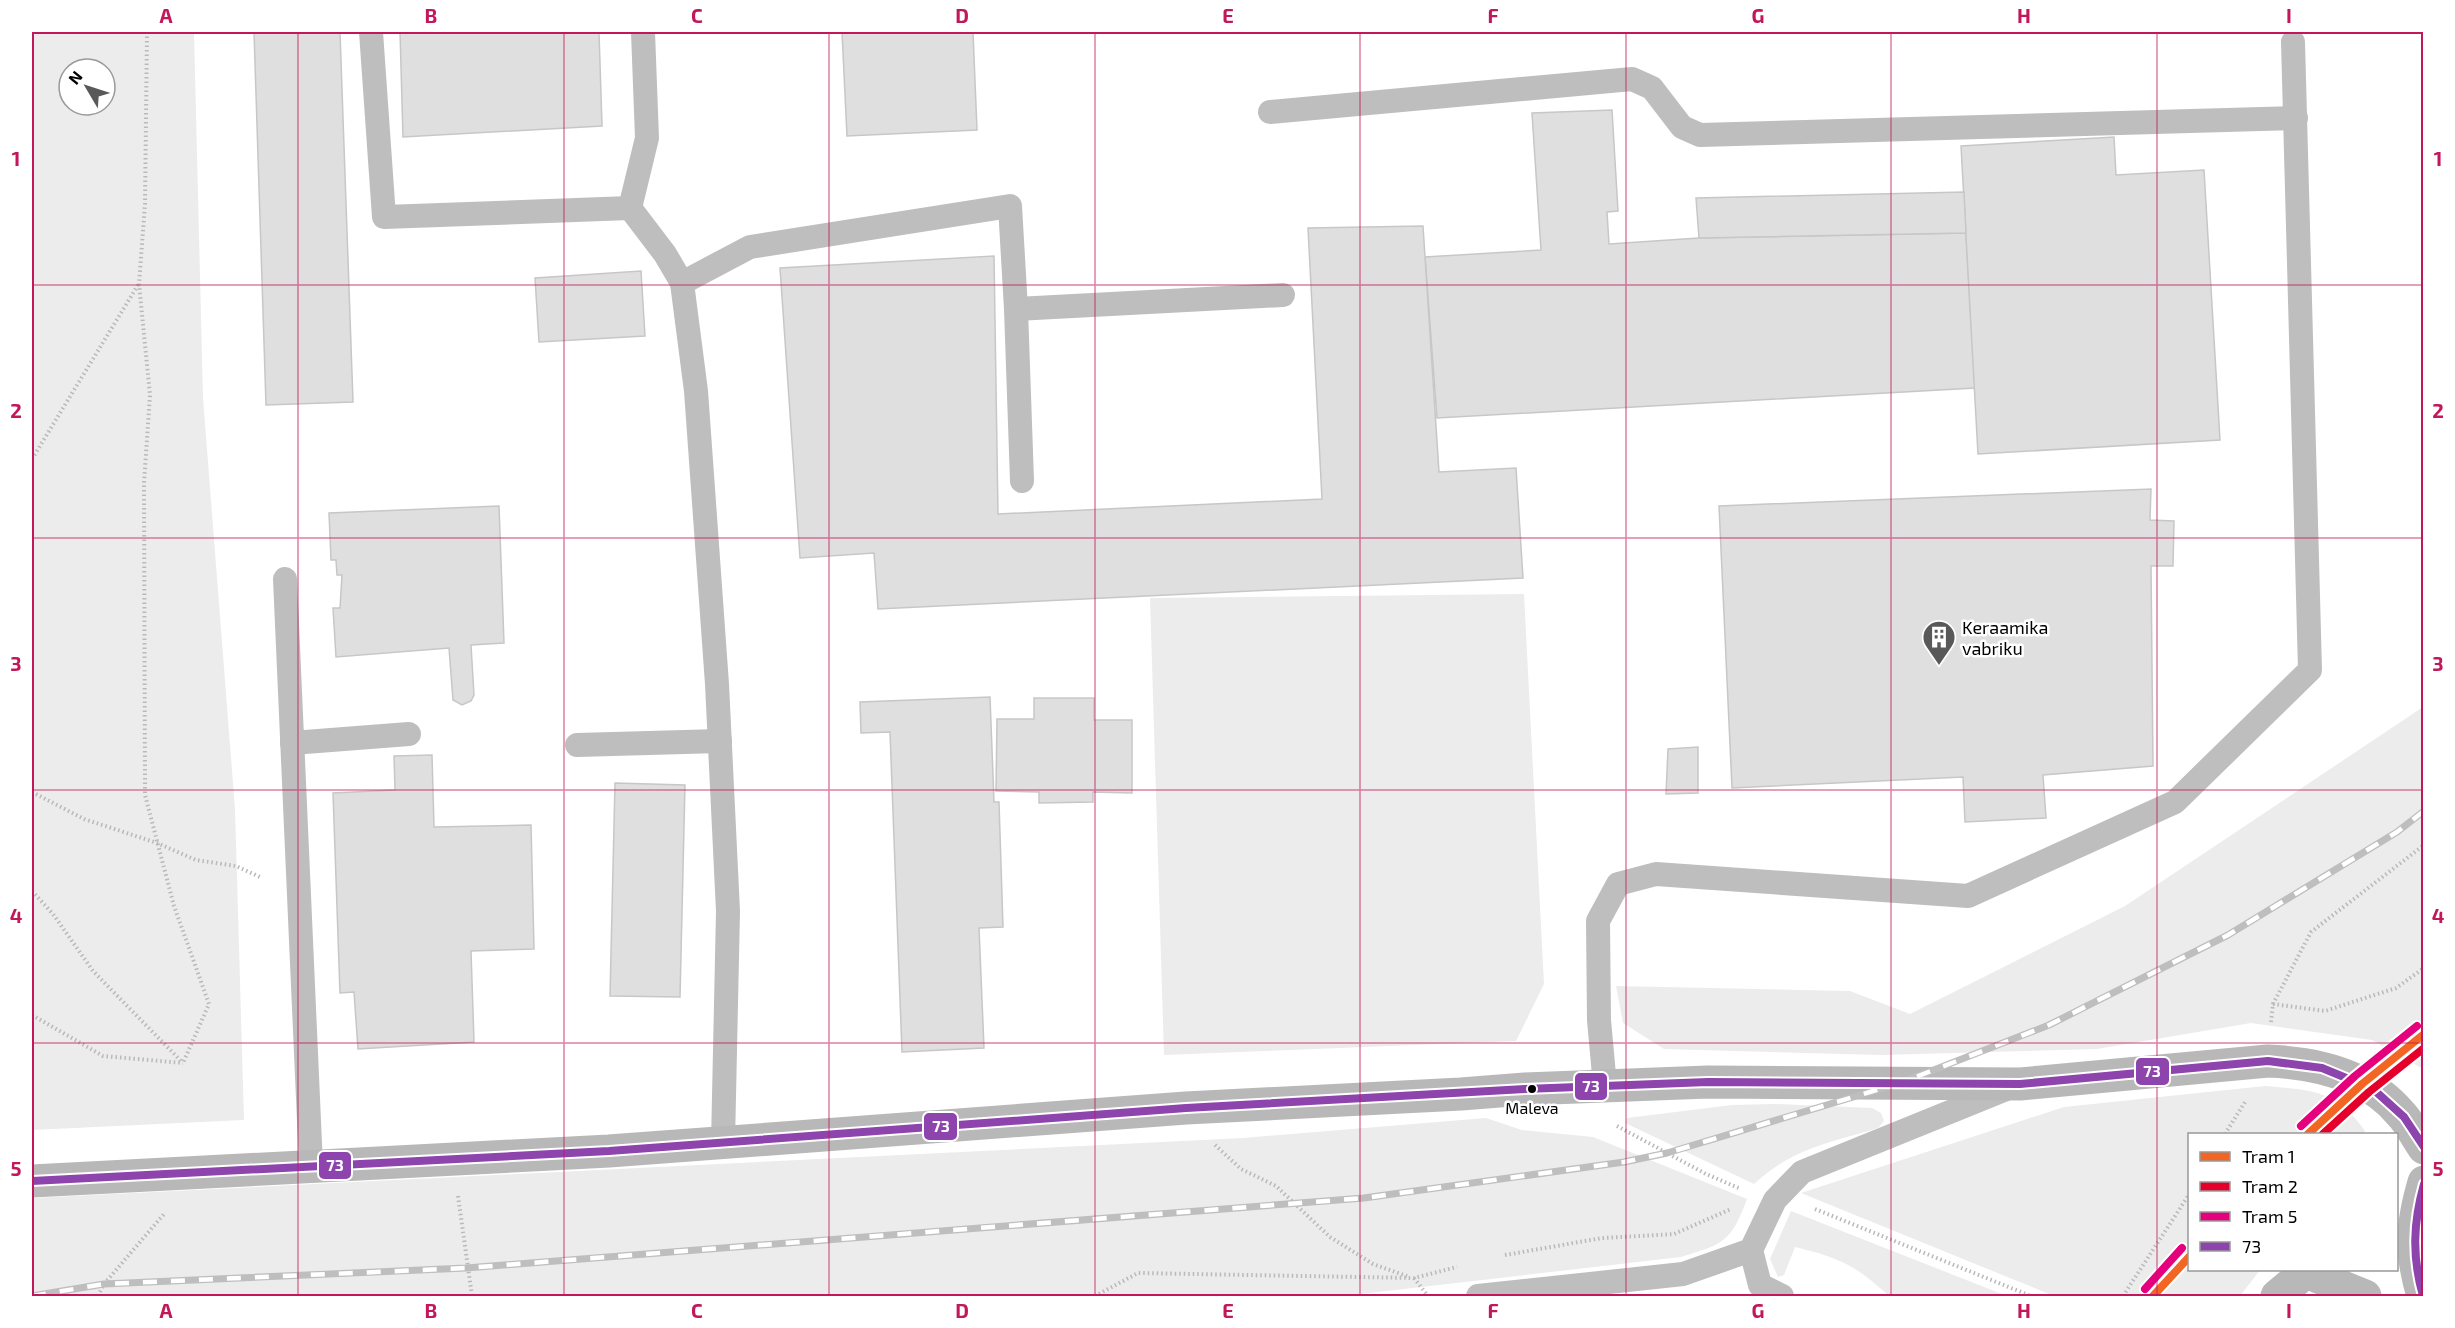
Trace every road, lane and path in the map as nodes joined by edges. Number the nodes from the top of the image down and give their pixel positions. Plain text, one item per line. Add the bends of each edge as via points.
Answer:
1 (147, 32) edge
2 (371, 32) edge
3 (643, 32) edge
4 (2293, 42) dead end
5 (1270, 112) dead end
6 (2296, 118) junction
7 (630, 208) junction
8 (682, 283) junction
9 (139, 284) junction
10 (1283, 295) dead end
11 (1016, 309) junction
12 (32, 459) edge
13 (1022, 481) dead end
14 (285, 579) dead end
15 (409, 734) dead end
16 (720, 741) junction
17 (292, 743) junction
18 (577, 745) dead end
19 (32, 792) edge
20 (157, 843) junction
21 (2424, 845) edge
22 (32, 891) edge
23 (300, 918) junction
24 (2424, 968) edge
25 (2273, 1004) junction
26 (32, 1015) edge
27 (2268, 1061) junction
28 (183, 1063) junction
29 (2020, 1084) junction
30 (1605, 1086) junction
31 (1186, 1108) junction
32 (2226, 1133) edge
33 (723, 1143) junction
34 (2424, 1148) edge
35 (454, 1159) junction
36 (2424, 1164) edge
37 (311, 1166) junction
38 (200, 1172) junction
39 (32, 1181) edge
40 (2424, 1182) edge
41 (2398, 1185) edge
42 (2188, 1196) edge
43 (1740, 1205) dead end
44 (1751, 1250) junction
45 (1502, 1256) dead end
46 (1458, 1267) dead end
47 (1414, 1278) junction
48 (2307, 1284) edge
49 (98, 1296) edge
50 (472, 1296) edge
51 (1095, 1296) edge
52 (1428, 1296) edge
53 (1478, 1296) edge
54 (1782, 1296) edge
55 (2123, 1296) edge
56 (2277, 1296) edge
57 (2364, 1296) edge
58 (2423, 1296) edge

1 - 9 path
2 - 7 lane via 384,217
3 - 7 lane via 646,138
4 - 6 lane
5 - 6 lane via 1632,79 1652,88 1682,128 1700,135
6 - 30 lane via 2310,670 2175,802 1968,896 1656,874 1618,884 1598,921 1599,1020
7 - 8 lane
8 - 11 lane via 750,247 1010,206
8 - 16 lane via 696,391
9 - 12 path
9 - 20 path via 150,395 144,483 145,795
10 - 11 lane
11 - 13 lane
14 - 17 lane
15 - 17 lane
16 - 18 lane
16 - 33 lane via 728,910
17 - 23 lane
19 - 20 path via 84,819
20 - 23 path via 196,860 236,866 259,876
20 - 28 path via 174,906 210,1004
21 - 25 path via 2311,932
22 - 28 path via 93,971
23 - 37 lane
24 - 25 path via 2396,988 2325,1011
25 - 27 path
26 - 28 path via 103,1056
27 - 29 street
27 - 32 path
27 - 34 street via 2302,1062 2330,1069 2362,1084 2402,1114
29 - 30 street via 1708,1082
29 - 44 lane via 1802,1172 1775,1200
30 - 31 street
31 - 33 street
31 - 47 path via 1219,1150 1241,1169 1276,1186 1330,1237 1373,1264
33 - 35 street
35 - 37 street
35 - 50 path
36 - 41 street
37 - 38 street
38 - 39 street
38 - 49 path
40 - 58 street via 2415,1211 2413,1262
42 - 55 path
43 - 45 path via 1674,1234 1602,1238
44 - 53 lane via 1683,1274
44 - 54 lane via 1760,1285
46 - 47 path
47 - 51 path via 1138,1273
47 - 52 path
48 - 56 street
48 - 57 street

